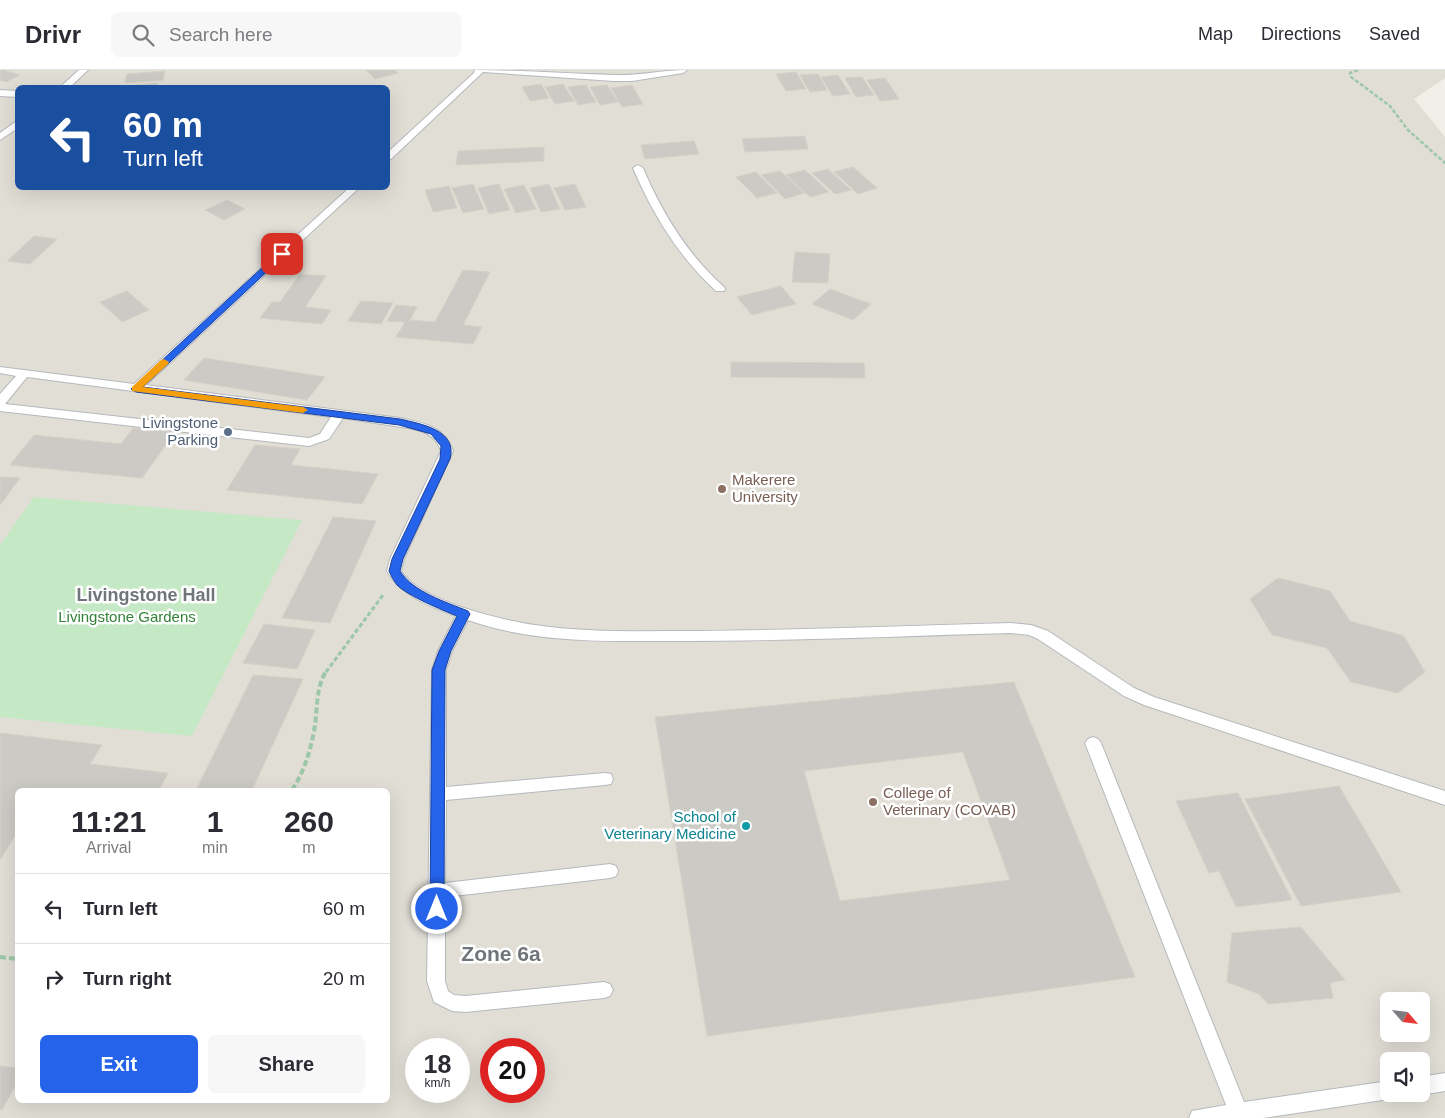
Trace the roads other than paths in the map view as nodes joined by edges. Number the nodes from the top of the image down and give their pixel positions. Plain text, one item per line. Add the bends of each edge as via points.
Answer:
1 (84, 70) edge
2 (478, 70) edge
3 (484, 70) edge
4 (683, 70) edge
5 (66, 85) edge
6 (0, 92) edge
7 (15, 94) edge
8 (15, 125) edge
9 (0, 137) edge
10 (390, 155) edge
11 (638, 168) dead end
12 (352, 190) edge
13 (720, 289) dead end
14 (0, 370) edge
15 (24, 373) junction
16 (136, 389) junction
17 (0, 402) edge
18 (0, 407) edge
19 (339, 414) junction
20 (464, 614) junction
21 (1093, 743) dead end
22 (604, 780) dead end
23 (438, 794) junction
24 (1445, 798) edge
25 (610, 871) dead end
26 (437, 891) junction
27 (604, 990) dead end
28 (1445, 1082) edge
29 (1430, 1084) edge
30 (1380, 1091) edge
31 (1238, 1112) junction
32 (1199, 1118) edge

1 - 5 lane
2 - 10 lane via 478,74
3 - 4 lane via 614,78
6 - 7 lane
8 - 9 lane
11 - 13 lane via 648,195 690,257
12 - 16 lane
14 - 15 lane
15 - 16 lane
15 - 17 lane
16 - 19 lane
18 - 19 lane via 309,442 317,442 327,436
19 - 20 lane via 415,425 435,432 446,446 445,459 394,571 409,588
20 - 23 lane via 438,670
20 - 24 lane via 525,629 604,636 1031,630 1129,692 1149,701
21 - 31 lane
22 - 23 lane
23 - 26 lane
25 - 26 lane
26 - 27 lane via 436,981 440,996 452,1003 465,1004
28 - 29 lane
30 - 31 lane
31 - 32 lane

